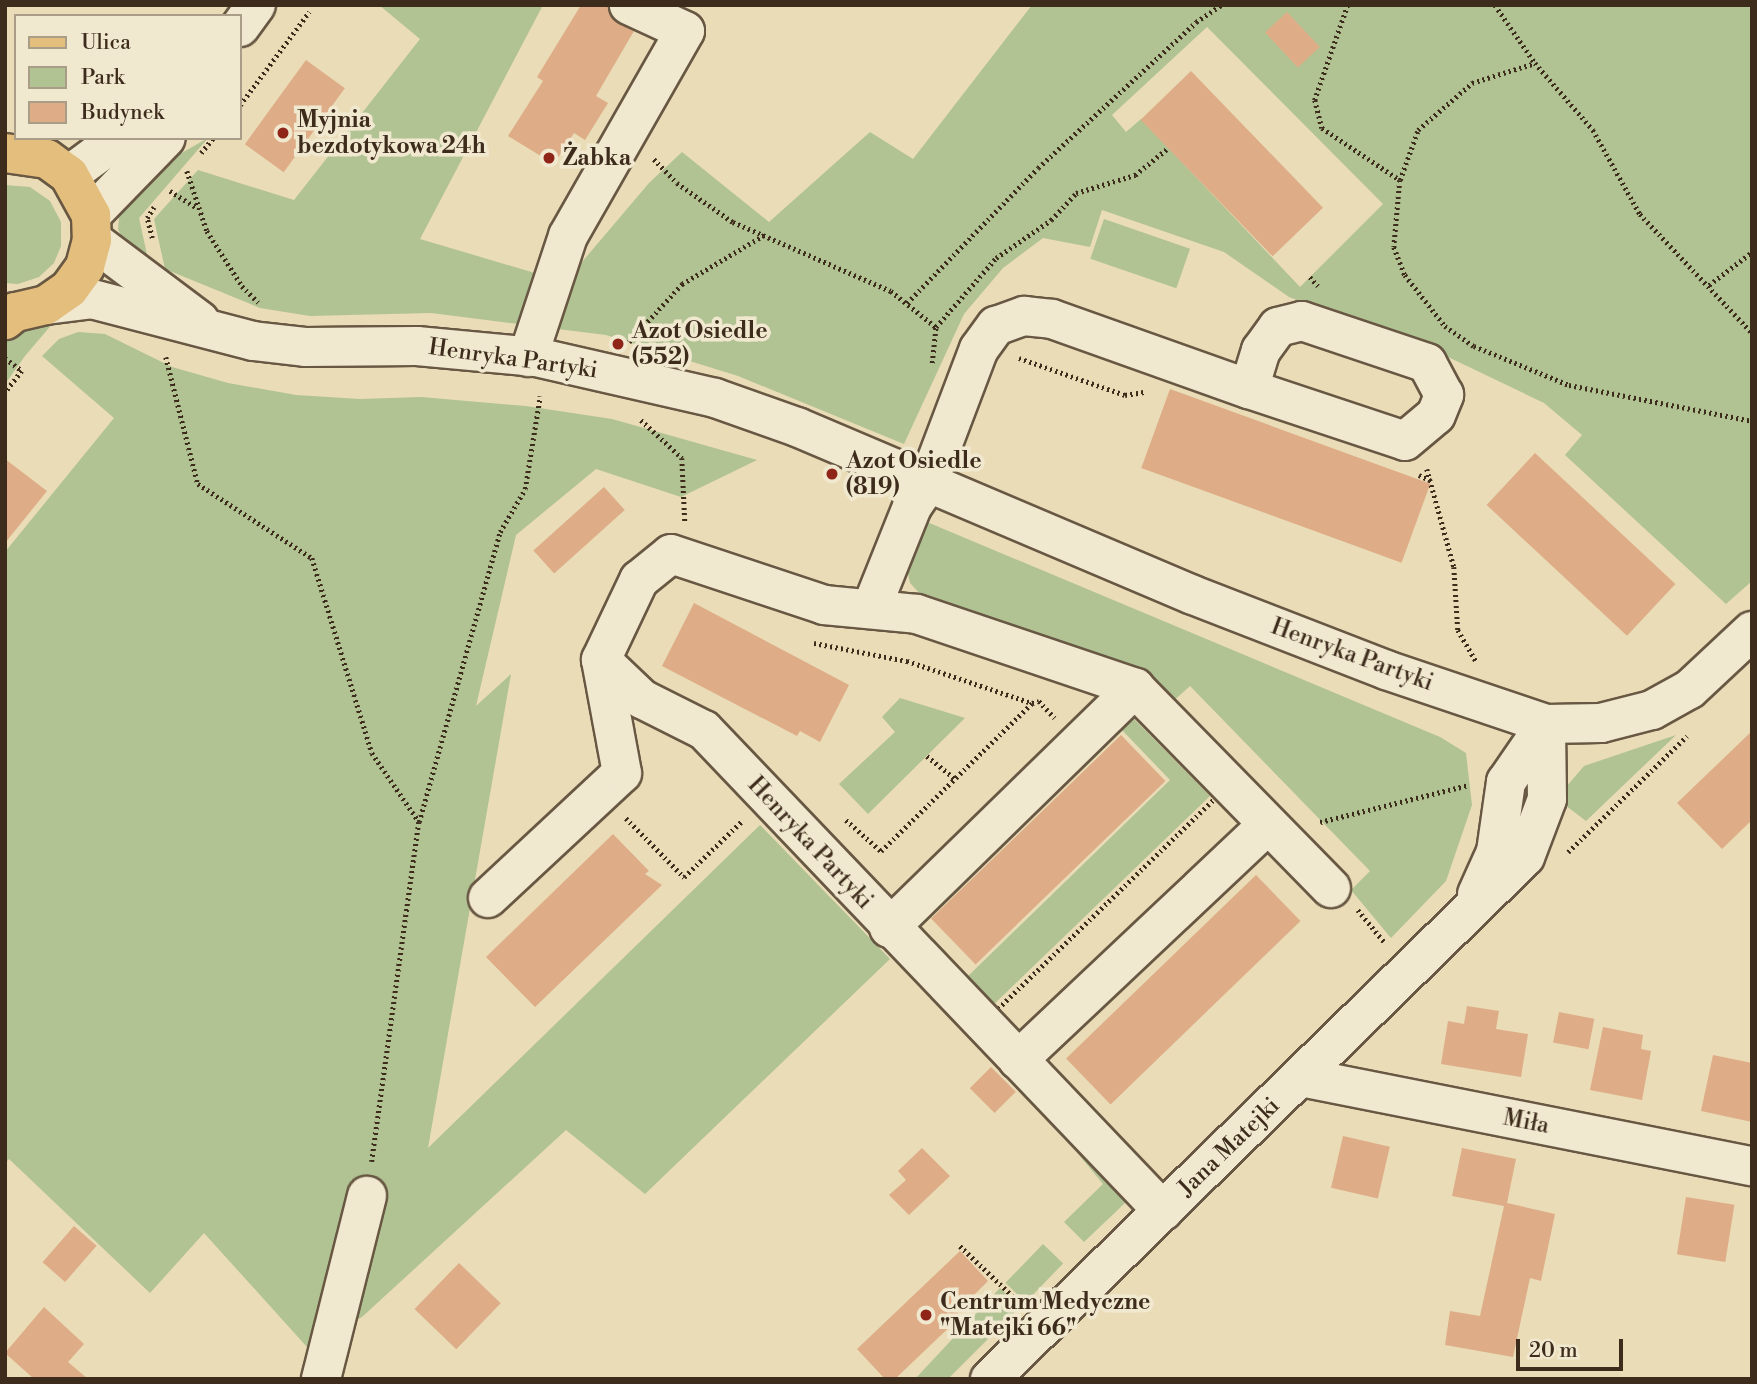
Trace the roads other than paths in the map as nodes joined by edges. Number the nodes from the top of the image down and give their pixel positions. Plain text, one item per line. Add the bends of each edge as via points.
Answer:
1 (256, 5) edge
2 (629, 5) edge
3 (242, 24) edge
4 (116, 140) edge
5 (164, 140) edge
6 (5, 153) edge
7 (69, 175) junction
8 (92, 228) junction
9 (18, 312) edge
10 (207, 326) junction
11 (535, 373) junction
12 (1249, 389) junction
13 (928, 483) junction
14 (871, 609) junction
15 (1752, 631) edge
16 (601, 660) junction
17 (1135, 688) junction
18 (1546, 724) junction
19 (1267, 825) junction
20 (1331, 888) road end
21 (488, 898) dead end
22 (889, 928) junction
23 (1018, 1060) junction
24 (1301, 1077) junction
25 (1752, 1166) edge
26 (367, 1196) road end
27 (1163, 1210) junction
28 (321, 1379) edge
29 (990, 1379) edge

1 - 3 street
2 - 11 street via 685,31 568,236 536,321
4 - 7 street
5 - 8 street
6 - 7 main road via 47,159
7 - 8 main road
8 - 9 main road via 85,267 69,289
8 - 10 street
9 - 10 street via 92,299
10 - 11 street, Henryka Partyki via 253,341 305,346 417,346
11 - 13 street, Henryka Partyki via 616,373 715,398
12 - 12 street via 1405,441 1436,415 1444,395 1427,363 1302,321 1278,327 1261,351
12 - 13 street via 1052,320 1024,316 996,326 979,349
13 - 14 street via 912,507
13 - 18 street, Henryka Partyki via 1192,595 1386,670
14 - 16 street via 824,605 671,554 639,580
14 - 17 street via 917,614
15 - 18 street via 1690,689 1652,710 1601,723
16 - 21 street via 622,773
16 - 22 street, Henryka Partyki via 642,698 704,730
17 - 19 street
17 - 22 street, Henryka Partyki
18 - 24 street, Jana Matejki via 1506,782 1496,852 1467,915
19 - 20 street
19 - 23 street
22 - 23 street, Henryka Partyki
23 - 27 street, Henryka Partyki
24 - 25 street, Miła
24 - 27 street, Jana Matejki
26 - 28 street
27 - 29 street, Jana Matejki

